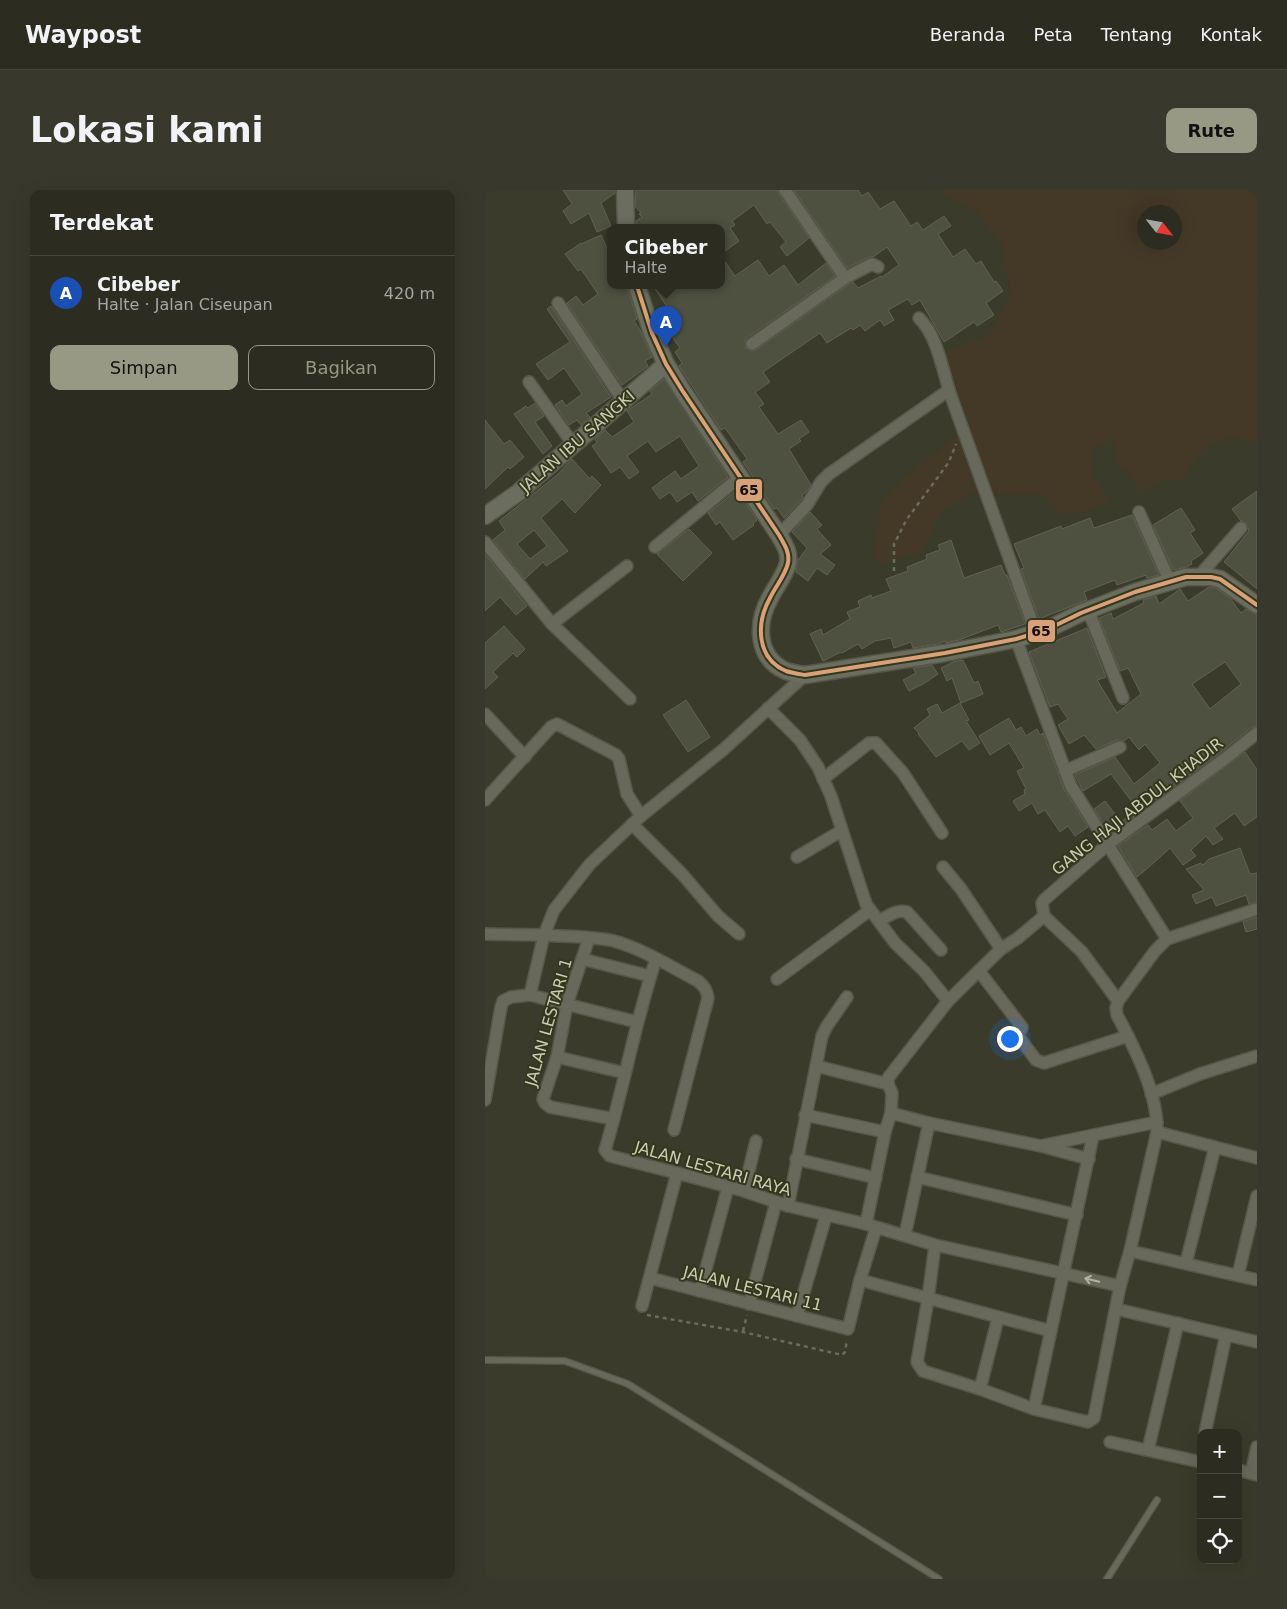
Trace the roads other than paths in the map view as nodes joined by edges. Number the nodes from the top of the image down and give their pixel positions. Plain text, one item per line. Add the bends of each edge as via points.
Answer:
1 (625, 190) edge
2 (785, 190) edge
3 (626, 224) edge
4 (878, 267) dead end
5 (845, 278) junction
6 (638, 289) edge
7 (558, 303) dead end
8 (919, 318) dead end
9 (752, 344) dead end
10 (666, 364) junction
11 (529, 382) dead end
12 (949, 390) junction
13 (623, 402) junction
14 (573, 444) junction
15 (740, 477) junction
16 (1139, 512) dead end
17 (485, 516) edge
18 (1241, 528) dead end
19 (779, 535) junction
20 (485, 542) edge
21 (655, 547) dead end
22 (627, 566) dead end
23 (1199, 576) junction
24 (1170, 582) junction
25 (1257, 605) edge
26 (1088, 610) junction
27 (552, 624) junction
28 (1036, 633) junction
29 (1016, 639) junction
30 (805, 675) junction
31 (1123, 698) dead end
32 (630, 699) dead end
33 (768, 708) junction
34 (485, 714) edge
35 (1257, 733) edge
36 (1120, 747) dead end
37 (525, 757) junction
38 (1065, 771) junction
39 (823, 779) junction
40 (485, 800) edge
41 (637, 820) junction
42 (841, 831) junction
43 (942, 833) dead end
44 (1107, 846) junction
45 (797, 857) dead end
46 (943, 867) dead end
47 (1257, 909) edge
48 (870, 910) junction
49 (1044, 916) junction
50 (879, 921) junction
51 (485, 934) edge
52 (739, 934) dead end
53 (544, 936) junction
54 (589, 938) junction
55 (1167, 939) junction
56 (1001, 949) junction
57 (941, 950) dead end
58 (582, 959) junction
59 (656, 960) junction
60 (979, 971) junction
61 (650, 976) junction
62 (777, 979) dead end
63 (530, 995) junction
64 (847, 997) dead end
65 (948, 1001) junction
66 (1118, 1001) junction
67 (567, 1004) junction
68 (637, 1022) junction
69 (1128, 1036) junction
70 (1257, 1056) edge
71 (557, 1057) junction
72 (816, 1066) junction
73 (625, 1074) junction
74 (888, 1084) junction
75 (1151, 1094) junction
76 (485, 1100) edge
77 (891, 1113) junction
78 (805, 1115) junction
79 (614, 1119) junction
80 (929, 1123) junction
81 (1157, 1127) junction
82 (674, 1130) dead end
83 (885, 1132) junction
84 (1093, 1136) junction
85 (756, 1141) dead end
86 (1041, 1146) junction
87 (1215, 1147) junction
88 (1257, 1158) edge
89 (796, 1159) junction
90 (1089, 1159) junction
91 (677, 1173) junction
92 (876, 1178) junction
93 (917, 1178) junction
94 (728, 1187) junction
95 (744, 1191) junction
96 (1257, 1196) edge
97 (776, 1202) junction
98 (788, 1206) junction
99 (1077, 1215) junction
100 (826, 1216) junction
101 (871, 1226) junction
102 (905, 1235) junction
103 (935, 1245) junction
104 (1131, 1251) junction
105 (1186, 1263) junction
106 (1064, 1274) junction
107 (1238, 1275) junction
108 (650, 1278) junction
109 (860, 1280) junction
110 (1257, 1280) edge
111 (1121, 1286) junction
112 (700, 1291) junction
113 (928, 1299) junction
114 (749, 1304) junction
115 (642, 1306) road end
116 (1116, 1310) junction
117 (797, 1316) junction
118 (998, 1318) junction
119 (1178, 1323) junction
120 (1051, 1331) junction
121 (1226, 1335) junction
122 (1257, 1342) edge
123 (485, 1360) edge
124 (980, 1389) junction
125 (1034, 1409) junction
126 (1206, 1429) edge
127 (1110, 1442) dead end
128 (1257, 1447) edge
129 (1148, 1450) junction
130 (1197, 1458) edge
131 (1254, 1474) edge
132 (1157, 1500) dead end
133 (939, 1579) edge
134 (1107, 1579) edge

1 - 3 main road
2 - 5 street
4 - 5 street via 872,264
5 - 9 street
6 - 10 main road
7 - 13 street
8 - 12 street via 927,326 936,347
10 - 13 main road, JALAN IBU SANGKI
10 - 15 main road
11 - 14 street
12 - 19 street via 829,474 807,505
12 - 28 street
13 - 14 main road, JALAN IBU SANGKI
14 - 17 main road, JALAN IBU SANGKI via 519,492
15 - 19 main road
15 - 21 street
16 - 24 street
18 - 23 street
19 - 30 main road via 787,550 788,564 765,609 761,638 764,652 774,664
20 - 27 street
22 - 27 street
23 - 24 main road
23 - 25 main road via 1220,579
24 - 26 main road
26 - 28 main road
26 - 31 street
27 - 32 street
28 - 29 main road
29 - 30 main road
29 - 38 street
30 - 33 street
33 - 39 street via 800,740
33 - 41 street via 724,749
34 - 37 street
35 - 44 street, GANG HAJI ABDUL KHADIR
36 - 38 street
37 - 40 street
37 - 41 street via 554,725 563,726 616,755
38 - 44 street
39 - 42 street
39 - 43 street via 869,743 876,743 903,773
41 - 52 street via 718,916
41 - 53 street via 590,864 555,910
42 - 45 street
42 - 48 street
44 - 49 street, GANG HAJI ABDUL KHADIR via 1045,899 1042,903
44 - 55 street
46 - 56 street
47 - 55 street
48 - 50 street
48 - 62 street
49 - 56 street
49 - 66 street via 1082,952
50 - 57 street via 895,912 907,912
50 - 65 street
51 - 53 street
53 - 54 street
53 - 63 street
54 - 58 street, JALAN LESTARI 1
54 - 59 street via 613,941
55 - 66 street
56 - 60 street
58 - 61 street
58 - 67 street, JALAN LESTARI 1
59 - 61 street, JALAN LESTARI RAYA
59 - 82 street via 698,981 704,986 708,998
60 - 65 street
60 - 69 street via 1022,1027 1018,1036 1040,1062
61 - 68 street, JALAN LESTARI RAYA
63 - 67 street
63 - 76 street via 503,1001
64 - 72 street via 822,1036
65 - 74 street via 890,1074
66 - 69 street via 1117,1015
67 - 68 street
67 - 71 street, JALAN LESTARI 1
68 - 73 street, JALAN LESTARI RAYA
69 - 75 street
70 - 75 street
71 - 73 street
71 - 79 street, JALAN LESTARI 1 via 543,1099 547,1106
72 - 74 street
72 - 78 street
73 - 79 street, JALAN LESTARI RAYA
74 - 77 street via 892,1093
75 - 81 street
77 - 80 street
77 - 83 street
78 - 83 street
78 - 89 street
79 - 91 street, JALAN LESTARI RAYA via 605,1150 610,1156
80 - 86 street
80 - 93 street
81 - 84 street
81 - 87 street
81 - 104 street
83 - 92 street
84 - 86 street
84 - 90 street
85 - 95 street
86 - 90 street
87 - 88 street
87 - 105 street
89 - 92 street
89 - 98 street
90 - 99 street
91 - 94 street, JALAN LESTARI RAYA
91 - 108 street
92 - 101 street
93 - 99 street
93 - 102 street
94 - 95 street, JALAN LESTARI RAYA
94 - 112 street
95 - 97 street, JALAN LESTARI RAYA
96 - 107 street
97 - 98 street, JALAN LESTARI RAYA
97 - 114 street
98 - 100 street, JALAN LESTARI RAYA
99 - 106 street
100 - 101 street, JALAN LESTARI RAYA
100 - 117 street
101 - 102 street, JALAN LESTARI RAYA
101 - 109 street
102 - 103 street, JALAN LESTARI RAYA
103 - 106 street, JALAN LESTARI RAYA
103 - 113 street
104 - 105 street
104 - 111 street
105 - 107 street
111 -> 106 street, JALAN LESTARI RAYA
106 - 120 street
107 - 110 street
108 - 112 street, JALAN LESTARI 11
108 - 115 street
109 - 113 street
109 - 117 street, JALAN LESTARI 11 via 848,1329
111 - 116 street
112 - 114 street, JALAN LESTARI 11
113 - 118 street
113 - 124 street via 917,1362 927,1373
114 - 117 street, JALAN LESTARI 11
116 - 119 street
116 - 125 street via 1092,1421
118 - 120 street
118 - 124 street
119 - 121 street
119 - 129 street
120 - 125 street
121 - 122 street
121 - 126 street
123 - 133 lane via 565,1361 628,1384
124 - 125 street
127 - 129 street
128 - 131 street
129 - 130 street
132 - 134 lane

